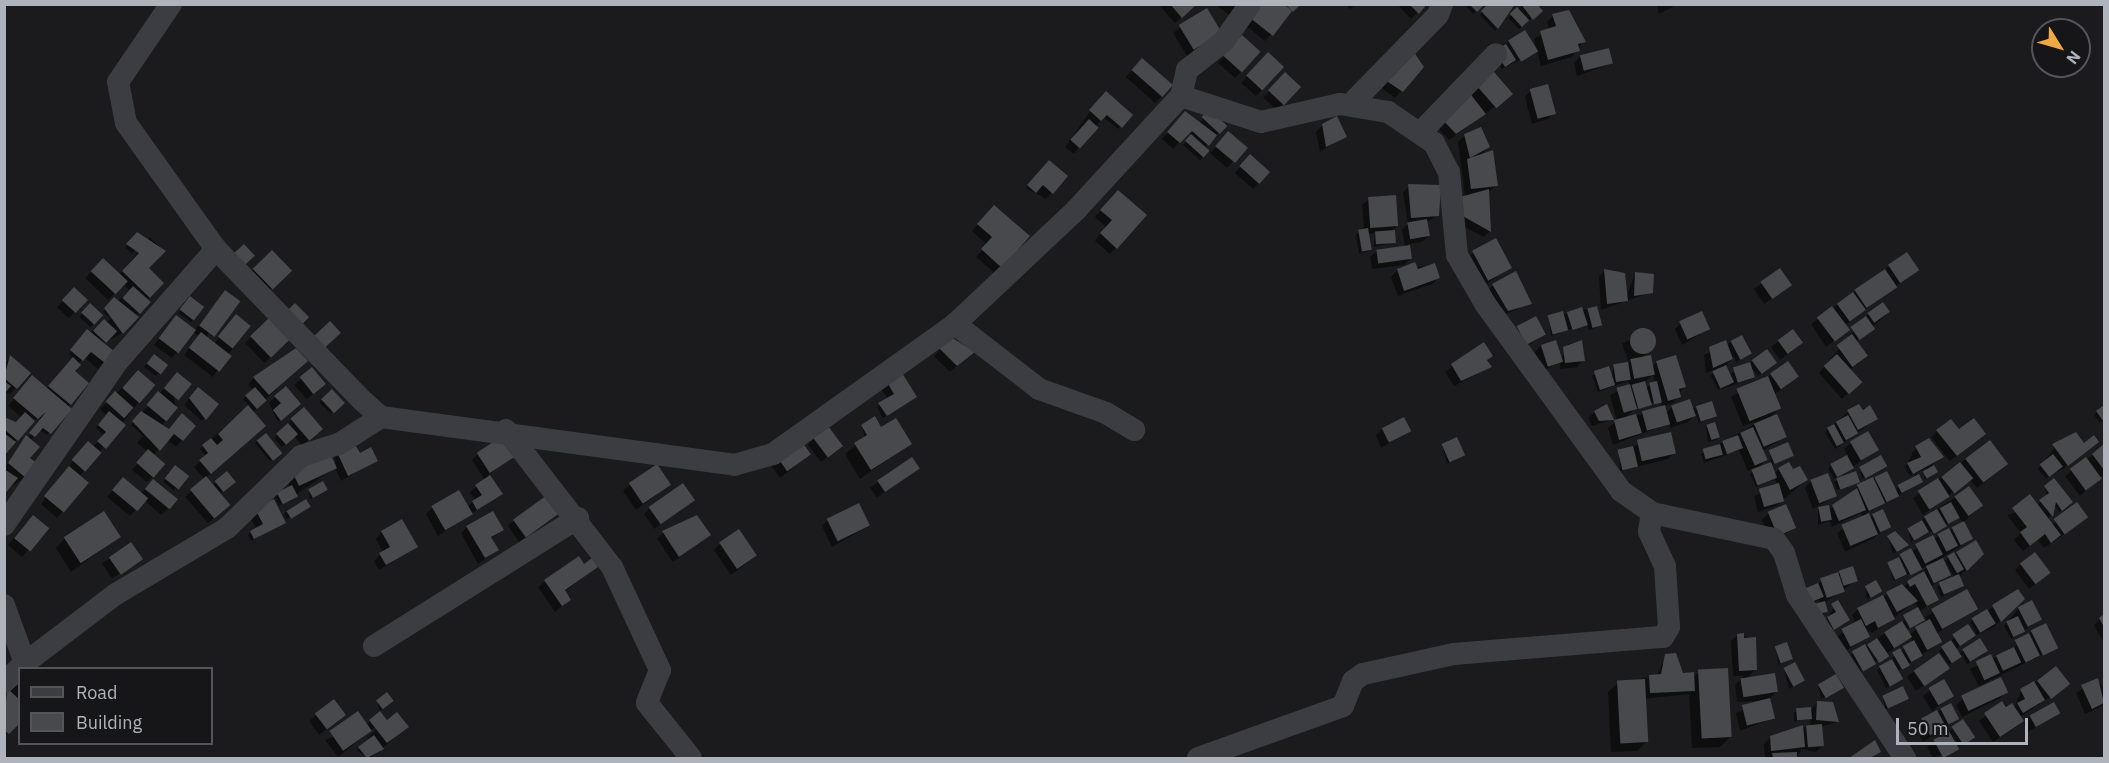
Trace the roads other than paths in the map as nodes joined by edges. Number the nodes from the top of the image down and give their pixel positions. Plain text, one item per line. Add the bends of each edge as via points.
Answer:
1 (171, 4) edge
2 (1250, 4) edge
3 (1442, 4) edge
4 (1496, 54) dead end
5 (1181, 96) junction
6 (1352, 104) junction
7 (1421, 132) junction
8 (216, 249) junction
9 (955, 324) junction
10 (381, 417) junction
11 (506, 430) junction
12 (1134, 430) dead end
13 (1652, 513) junction
14 (578, 518) junction
15 (4, 525) edge
16 (4, 605) edge
17 (374, 645) dead end
18 (25, 663) junction
19 (21, 667) edge
20 (18, 669) edge
21 (4, 682) edge
22 (691, 759) edge
23 (1198, 759) edge
24 (1905, 759) edge

1 - 8 street via 118,82 118,103 148,159
2 - 5 street via 1224,42 1187,70
3 - 6 street via 1438,15
4 - 7 street
5 - 6 street via 1261,122
5 - 9 street via 1076,210
6 - 7 street via 1388,112
7 - 13 street via 1449,172 1457,255 1486,305 1621,491
8 - 10 street
8 - 15 street via 118,361
9 - 11 street via 773,454 754,461 734,465
9 - 12 street via 1039,389 1106,413
10 - 11 street
10 - 18 street via 339,444 301,456 227,528 116,594
11 - 14 street
13 - 23 street via 1649,531 1665,566 1669,627 1663,637 1454,654 1363,674 1353,681 1343,706
13 - 24 street via 1774,539 1784,553 1797,595
14 - 17 street
14 - 22 street via 612,567 659,666 647,704
16 - 18 street
18 - 19 street
20 - 21 street

